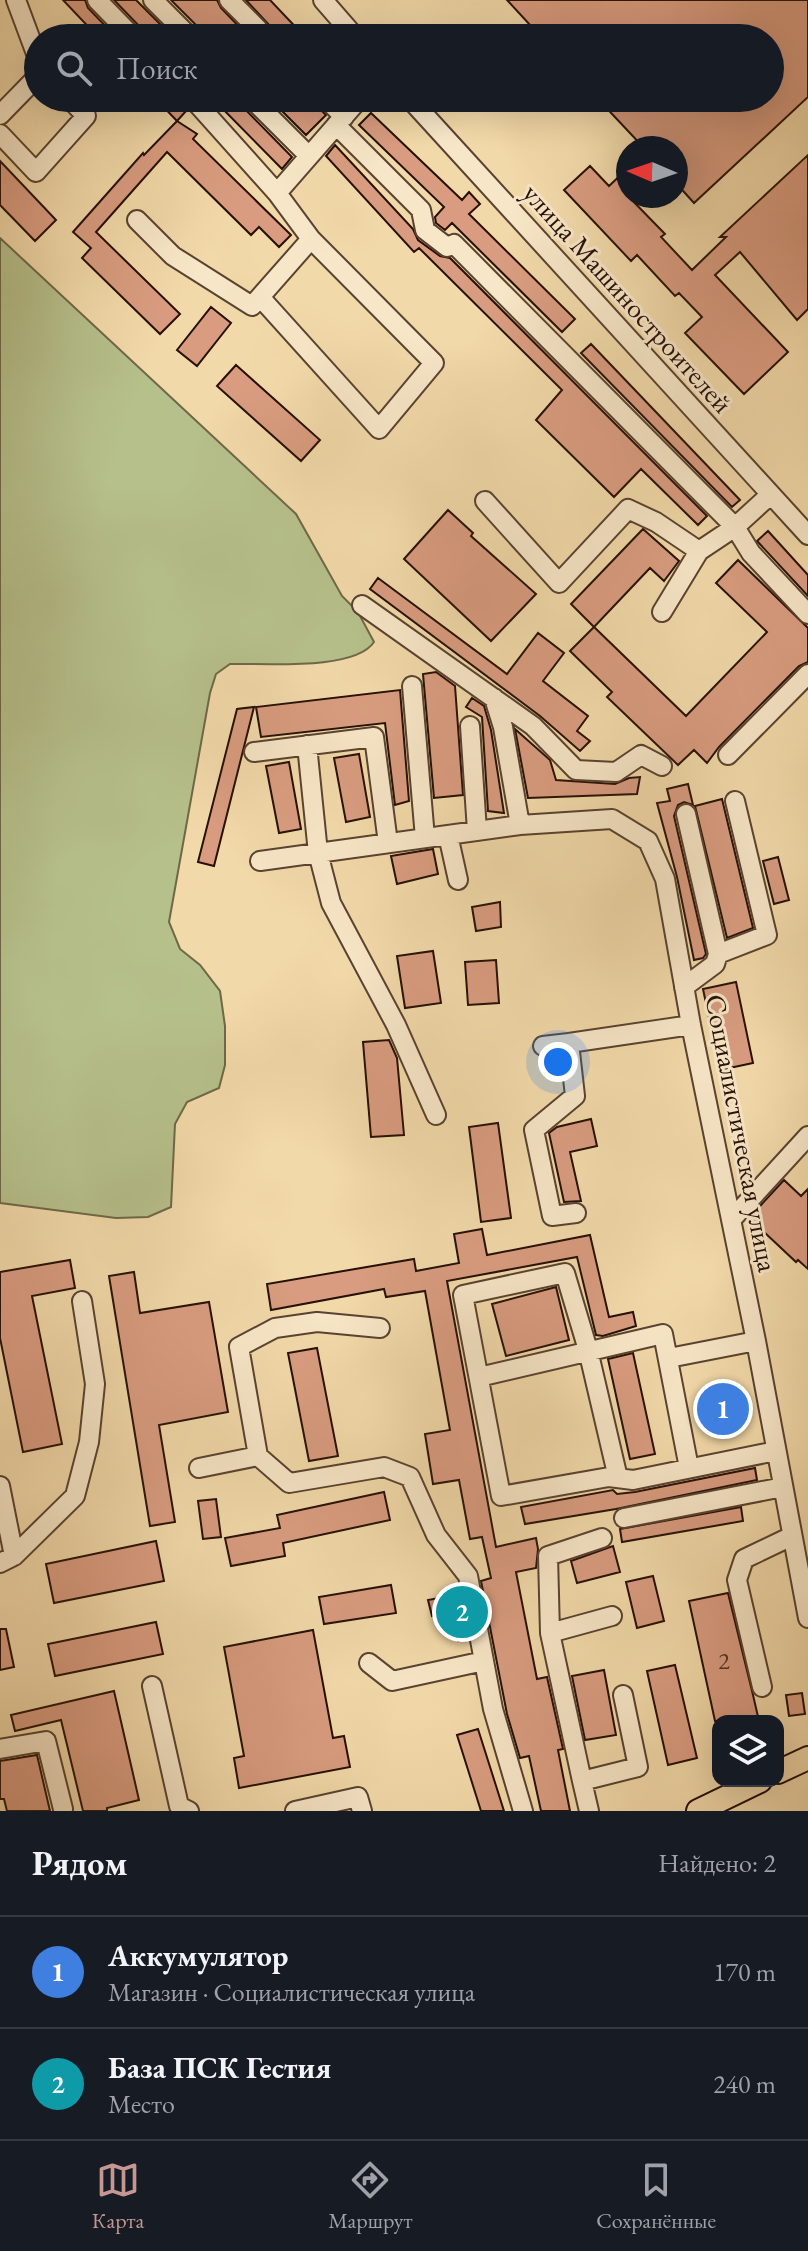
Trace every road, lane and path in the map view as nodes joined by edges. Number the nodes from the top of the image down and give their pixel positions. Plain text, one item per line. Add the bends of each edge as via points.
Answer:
1 (16, 0) edge
2 (97, 0) edge
3 (153, 0) edge
4 (229, 0) edge
5 (323, 0) edge
6 (25, 24) edge
7 (120, 24) edge
8 (177, 24) edge
9 (253, 24) edge
10 (344, 24) edge
11 (24, 90) edge
12 (82, 112) edge
13 (205, 112) edge
14 (265, 112) edge
15 (335, 112) edge
16 (348, 112) edge
17 (422, 112) edge
18 (0, 115) edge
19 (340, 121) junction
20 (0, 134) edge
21 (309, 156) junction
22 (277, 193) junction
23 (137, 220) dead end
24 (311, 239) junction
25 (260, 297) junction
26 (770, 495) junction
27 (485, 501) dead end
28 (735, 527) junction
29 (808, 535) edge
30 (699, 551) junction
31 (362, 605) dead end
32 (662, 612) dead end
33 (808, 614) edge
34 (808, 674) edge
35 (412, 686) dead end
36 (494, 698) junction
37 (470, 726) dead end
38 (307, 745) junction
39 (254, 752) dead end
40 (728, 755) dead end
41 (662, 766) dead end
42 (735, 801) dead end
43 (686, 814) dead end
44 (520, 825) junction
45 (477, 831) junction
46 (448, 835) junction
47 (425, 838) junction
48 (388, 843) junction
49 (318, 853) junction
50 (260, 861) dead end
51 (458, 880) dead end
52 (718, 954) junction
53 (684, 987) junction
54 (691, 1025) junction
55 (569, 1043) junction
56 (543, 1046) dead end
57 (436, 1115) dead end
58 (808, 1136) edge
59 (576, 1213) dead end
60 (732, 1219) junction
61 (82, 1301) dead end
62 (380, 1328) dead end
63 (756, 1341) junction
64 (588, 1350) junction
65 (669, 1358) junction
66 (479, 1377) junction
67 (776, 1451) junction
68 (258, 1456) junction
69 (199, 1468) dead end
70 (689, 1468) junction
71 (618, 1478) junction
72 (0, 1486) edge
73 (783, 1487) junction
74 (624, 1518) dead end
75 (792, 1536) junction
76 (602, 1538) dead end
77 (803, 1555) edge
78 (7, 1560) edge
79 (612, 1616) dead end
80 (808, 1618) edge
81 (550, 1633) junction
82 (484, 1661) junction
83 (369, 1663) dead end
84 (152, 1686) dead end
85 (762, 1687) dead end
86 (623, 1695) dead end
87 (0, 1749) edge
88 (808, 1758) edge
89 (784, 1769) edge
90 (582, 1781) junction
91 (748, 1787) edge
92 (63, 1809) edge
93 (189, 1811) edge
94 (295, 1811) edge
95 (362, 1811) edge
96 (523, 1811) edge
97 (589, 1811) edge
98 (698, 1811) edge

1 - 6 street
2 - 7 street
3 - 8 street
4 - 9 street
5 - 10 street
11 - 18 street
12 - 20 street via 86,116 36,172
13 - 22 street
14 - 21 street
15 - 19 street
16 - 19 street
17 - 26 street, улица Машиностроителей
19 - 21 street
19 - 28 street via 421,210 425,230 447,247 454,244
21 - 22 street
22 - 24 street
23 - 25 street via 173,256 252,306
24 - 25 street
24 - 25 street via 434,363 379,429
26 - 28 street
26 - 29 street, улица Машиностроителей
27 - 30 street via 559,583 628,509
28 - 30 street
28 - 33 street via 751,553
30 - 32 street
31 - 36 street
34 - 40 street
35 - 47 street
36 - 41 street via 533,726 576,770 616,772 641,755
36 - 44 street
37 - 45 street
38 - 39 street
38 - 48 street via 374,737
38 - 49 street
42 - 52 street via 767,935
43 - 52 street
44 - 45 street, Социалистическая улица
44 - 53 street, Социалистическая улица via 612,819 648,841 665,879
45 - 46 street, Социалистическая улица
46 - 47 street, Социалистическая улица
46 - 51 street
47 - 48 street, Социалистическая улица
48 - 49 street, Социалистическая улица
49 - 50 street, Социалистическая улица
49 - 57 street via 331,903 396,1025
52 - 53 street via 715,964
53 - 54 street, Социалистическая улица
54 - 55 street
54 - 60 street, Социалистическая улица
55 - 56 street
55 - 59 street via 575,1096 534,1130 552,1216
58 - 60 street
60 - 63 street, Социалистическая улица
61 - 78 street via 95,1384 89,1442 75,1496
62 - 68 street via 317,1322 275,1328 239,1347
63 - 65 street
63 - 67 street, Социалистическая улица
64 - 65 street via 663,1334
64 - 66 street
64 - 66 street via 565,1273 463,1295
64 - 71 street
65 - 70 street
66 - 71 street via 501,1496
67 - 70 street
67 - 73 street, Социалистическая улица
68 - 69 street
68 - 82 street via 289,1483 384,1467 410,1477 436,1535 468,1576
70 - 71 street via 633,1480
72 - 78 street
73 - 74 street
73 - 75 street, Социалистическая улица
75 - 77 street, Социалистическая улица
75 - 85 street via 744,1559 737,1580
76 - 81 street via 548,1556
77 - 80 street, Социалистическая улица
79 - 81 street
81 - 90 street
82 - 83 street via 392,1681
82 - 96 street
84 - 93 street via 179,1806
86 - 90 street via 638,1767
87 - 92 street via 46,1741
88 - 89 main road
90 - 97 street
91 - 98 main road
94 - 95 street via 358,1797

